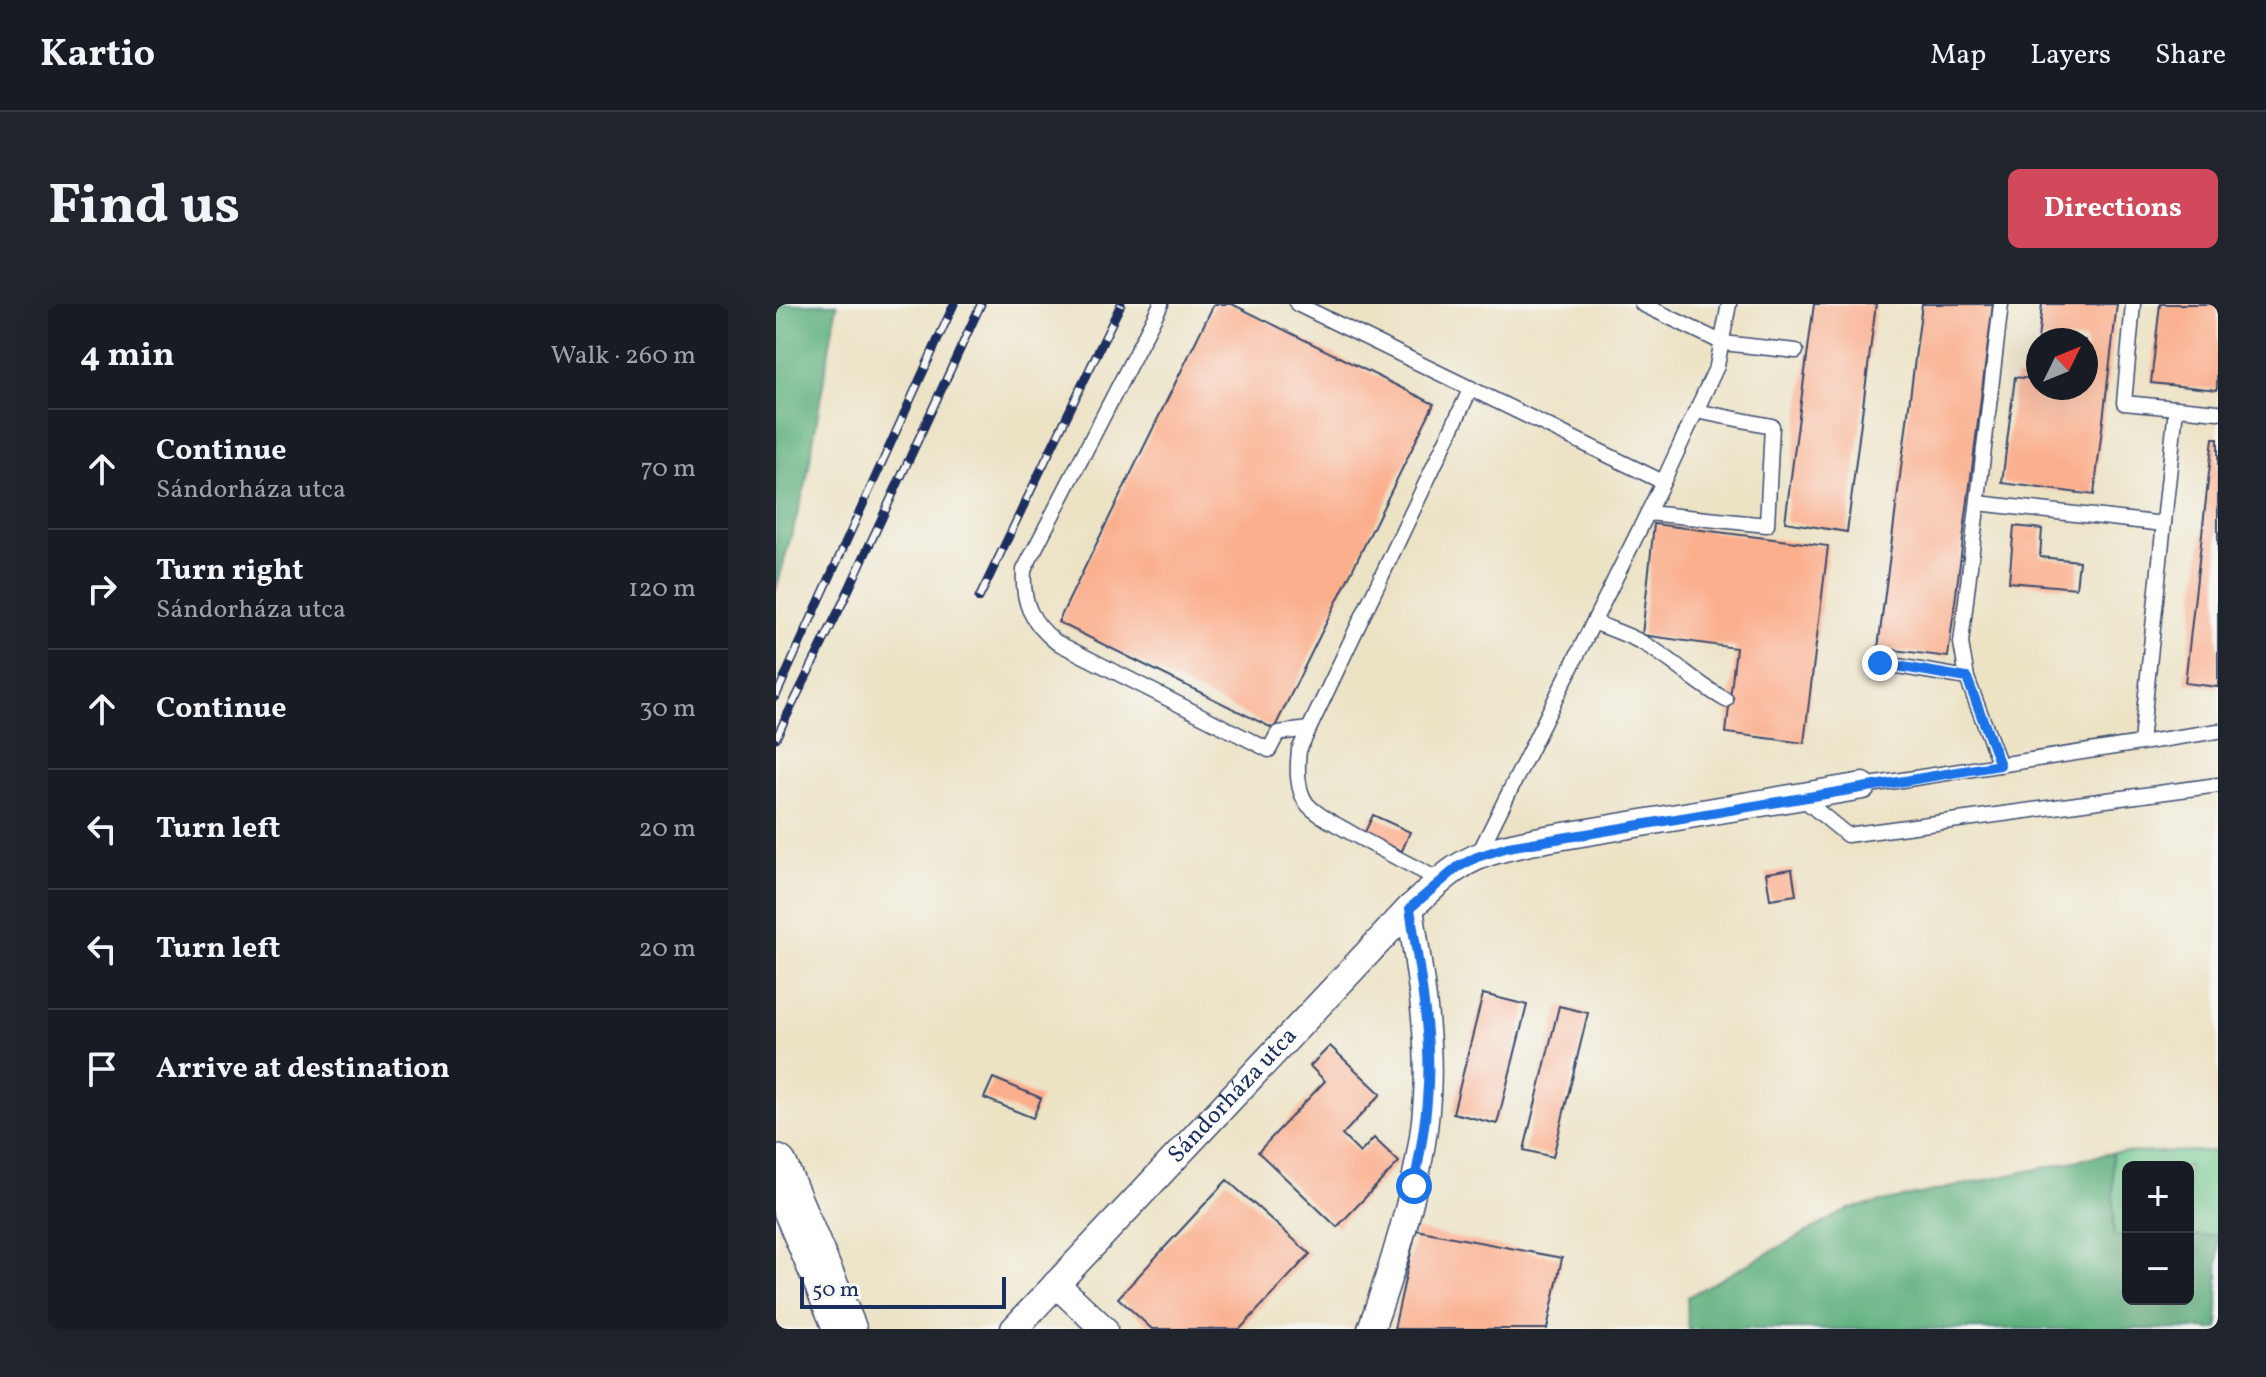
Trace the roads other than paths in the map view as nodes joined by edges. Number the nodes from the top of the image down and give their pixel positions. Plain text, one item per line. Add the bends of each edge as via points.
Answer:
1 (1161, 304) edge
2 (1297, 304) edge
3 (1642, 304) edge
4 (1729, 304) edge
5 (2001, 304) edge
6 (2133, 304) edge
7 (1723, 343) junction
8 (1796, 351) dead end
9 (1471, 388) junction
10 (2176, 408) junction
11 (1696, 411) junction
12 (2218, 412) edge
13 (1663, 482) junction
14 (1978, 503) junction
15 (1648, 513) junction
16 (2164, 524) junction
17 (1594, 622) junction
18 (1880, 663) dead end
19 (1967, 678) junction
20 (1726, 700) dead end
21 (1309, 729) junction
22 (2218, 731) edge
23 (2141, 742) junction
24 (2000, 765) junction
25 (2218, 785) edge
26 (1863, 786) joint
27 (1802, 798) junction
28 (1477, 857) junction
29 (1441, 881) junction
30 (1410, 908) junction
31 (776, 1166) edge
32 (1056, 1284) junction
33 (845, 1329) edge
34 (1014, 1329) edge
35 (1104, 1329) edge
36 (1371, 1329) edge

1 - 21 lane via 1024,570 1025,597 1036,624 1056,642 1269,750 1278,733
2 - 9 lane
3 - 7 lane
4 - 7 lane
5 - 14 lane
6 - 10 lane via 2124,403
7 - 8 lane
7 - 11 lane
9 - 13 lane
9 - 21 lane
10 - 12 lane
10 - 16 lane
11 - 13 lane
11 - 15 lane via 1772,426 1767,525
13 - 15 lane
14 - 16 lane
14 - 19 lane via 1961,643
15 - 17 lane
16 - 23 lane
17 - 20 lane via 1642,642
17 - 28 lane
18 - 19 lane
19 - 24 lane
21 - 29 lane via 1297,771 1307,804
22 - 23 lane
23 - 24 lane
24 - 26 lane
25 - 27 lane via 1847,835
26 - 27 street, Sándorháza utca
27 - 28 street, Sándorháza utca via 1546,839
28 - 29 street, Sándorháza utca
29 - 30 street, Sándorháza utca
30 - 32 street, Sándorháza utca
30 - 36 street via 1424,1006 1427,1098 1414,1186
31 - 33 main road
32 - 34 street, Sándorháza utca
32 - 35 street

